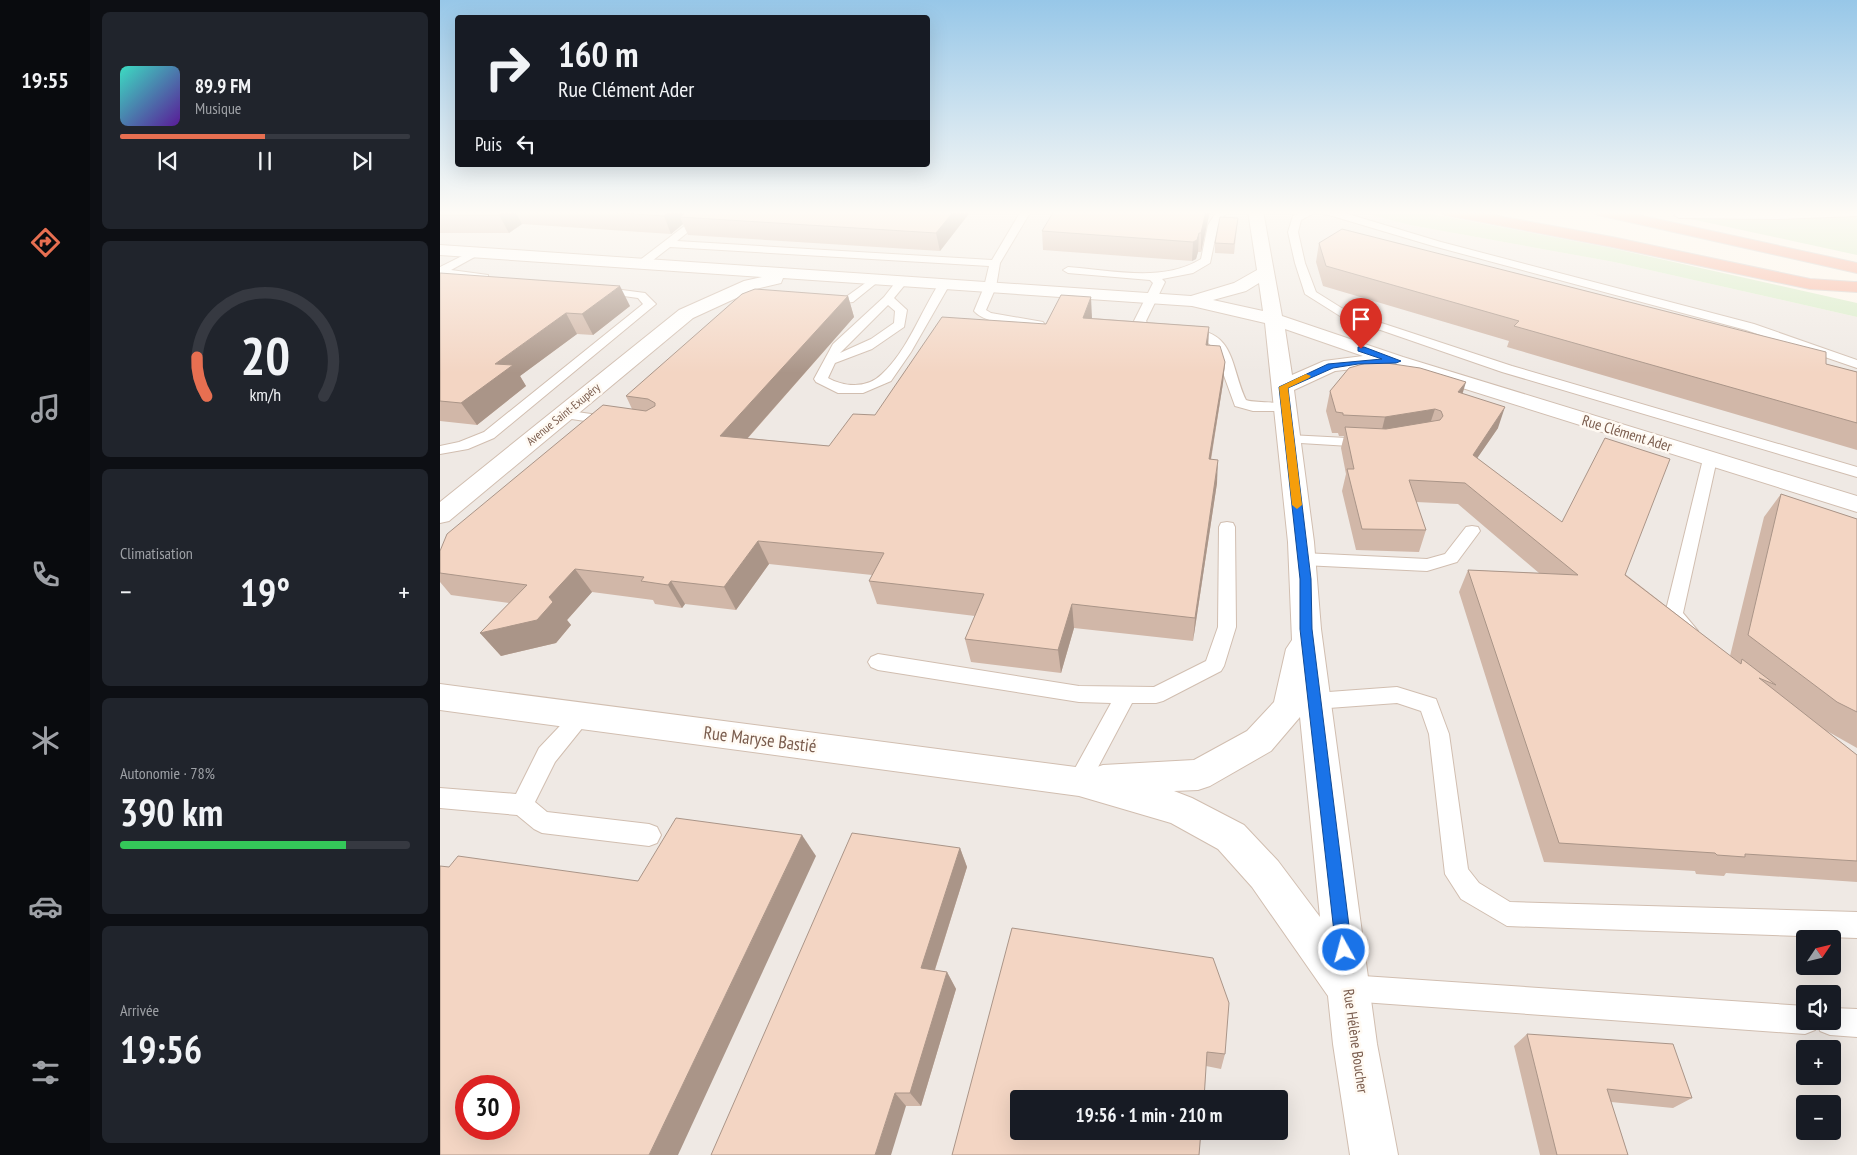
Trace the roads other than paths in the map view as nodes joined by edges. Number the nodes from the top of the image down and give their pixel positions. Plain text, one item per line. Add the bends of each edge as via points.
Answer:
1 (454, 265) edge
2 (667, 265) edge
3 (995, 265) edge
4 (1199, 265) edge
5 (1266, 265) edge
6 (1301, 265) edge
7 (1516, 265) edge
8 (1720, 265) edge
9 (1766, 265) edge
10 (1843, 265) edge
11 (676, 266) junction
12 (1857, 268) edge
13 (1068, 270) dead end
14 (440, 271) edge
15 (1267, 271) junction
16 (796, 274) junction
17 (1153, 277) junction
18 (499, 279) edge
19 (875, 279) junction
20 (902, 281) junction
21 (944, 284) junction
22 (990, 287) junction
23 (1855, 288) edge
24 (588, 289) edge
25 (1150, 297) junction
26 (888, 299) junction
27 (812, 300) edge
28 (1192, 301) junction
29 (686, 314) junction
30 (1273, 319) junction
31 (1039, 325) edge
32 (830, 361) junction
33 (1396, 361) junction
34 (1857, 364) edge
35 (1285, 397) junction
36 (563, 414) junction
37 (630, 423) edge
38 (1290, 439) junction
39 (1380, 444) edge
40 (440, 450) edge
41 (1710, 459) junction
42 (1857, 472) edge
43 (1857, 504) edge
44 (440, 514) edge
45 (1227, 527) dead end
46 (1472, 531) dead end
47 (1303, 559) junction
48 (1306, 629) junction
49 (1704, 648) edge
50 (878, 662) dead end
51 (1126, 695) junction
52 (440, 697) edge
53 (1314, 701) junction
54 (582, 716) junction
55 (1079, 781) junction
56 (440, 798) edge
57 (522, 805) junction
58 (649, 834) dead end
59 (1857, 925) edge
60 (1348, 988) junction
61 (1796, 1019) edge
62 (1841, 1022) edge
63 (1857, 1023) edge
64 (1374, 1155) edge

1 - 14 lane
2 - 11 street
3 - 22 lane
4 - 17 lane via 1189,271
5 - 15 street, Rue Hélène Boucher
6 - 42 lane via 1311,294 1344,314 1395,333
7 - 34 lane via 1750,327
8 - 23 highway via 1810,284
9 - 23 highway
10 - 12 highway
11 - 16 street
11 - 29 street, Avenue Saint-Exupéry via 693,276 697,289
13 - 17 lane
14 - 18 lane
15 - 28 street via 1240,287
15 - 30 street, Rue Hélène Boucher
16 - 19 street
16 - 29 street, Avenue Saint-Exupéry via 750,285
17 - 25 lane via 1159,282
19 - 20 street
19 - 27 lane via 849,300
20 - 21 street
20 - 26 lane
21 - 22 street
21 - 32 lane via 905,352 886,378 863,389 838,389 821,379
22 - 25 street
22 - 31 lane via 980,311 986,316
24 - 40 lane via 641,295 650,304 489,434 463,446
25 - 28 street
25 - 35 lane via 1140,321 1144,327 1206,335 1217,342 1226,358 1234,393 1240,403 1253,407
26 - 32 lane via 837,347
26 - 32 lane via 901,310 900,324 858,353
28 - 30 street, Rue Clément Ader
29 - 36 street, Avenue Saint-Exupéry
30 - 33 street, Rue Clément Ader
30 - 35 street, Rue Hélène Boucher
33 - 35 street, Rue Clément Ader via 1331,365
33 - 41 street, Rue Clément Ader
35 - 38 street, Rue Hélène Boucher
36 - 37 lane via 590,424
36 - 44 street, Avenue Saint-Exupéry
38 - 39 lane
38 - 47 street, Rue Hélène Boucher
41 - 43 street, Rue Clément Ader
41 - 49 lane via 1674,614
45 - 51 lane via 1227,627 1214,666 1156,695
46 - 47 lane via 1451,558 1427,565
47 - 48 street, Rue Hélène Boucher
48 - 53 street, Rue Hélène Boucher
48 - 55 street, Rue Maryse Bastié via 1289,708 1259,741 1198,775
50 - 51 lane via 1079,694
51 - 55 lane
52 - 54 street, Rue Maryse Bastié
53 - 59 lane via 1397,696 1429,705 1439,734 1457,874 1470,891 1507,914
53 - 60 street, Rue Hélène Boucher
54 - 55 street, Rue Maryse Bastié
54 - 57 lane via 547,755
55 - 60 street, Rue Maryse Bastié via 1179,809 1231,837 1265,874
56 - 57 lane
57 - 58 lane via 542,822
60 - 61 lane
60 - 64 street, Rue Hélène Boucher
62 - 63 lane

